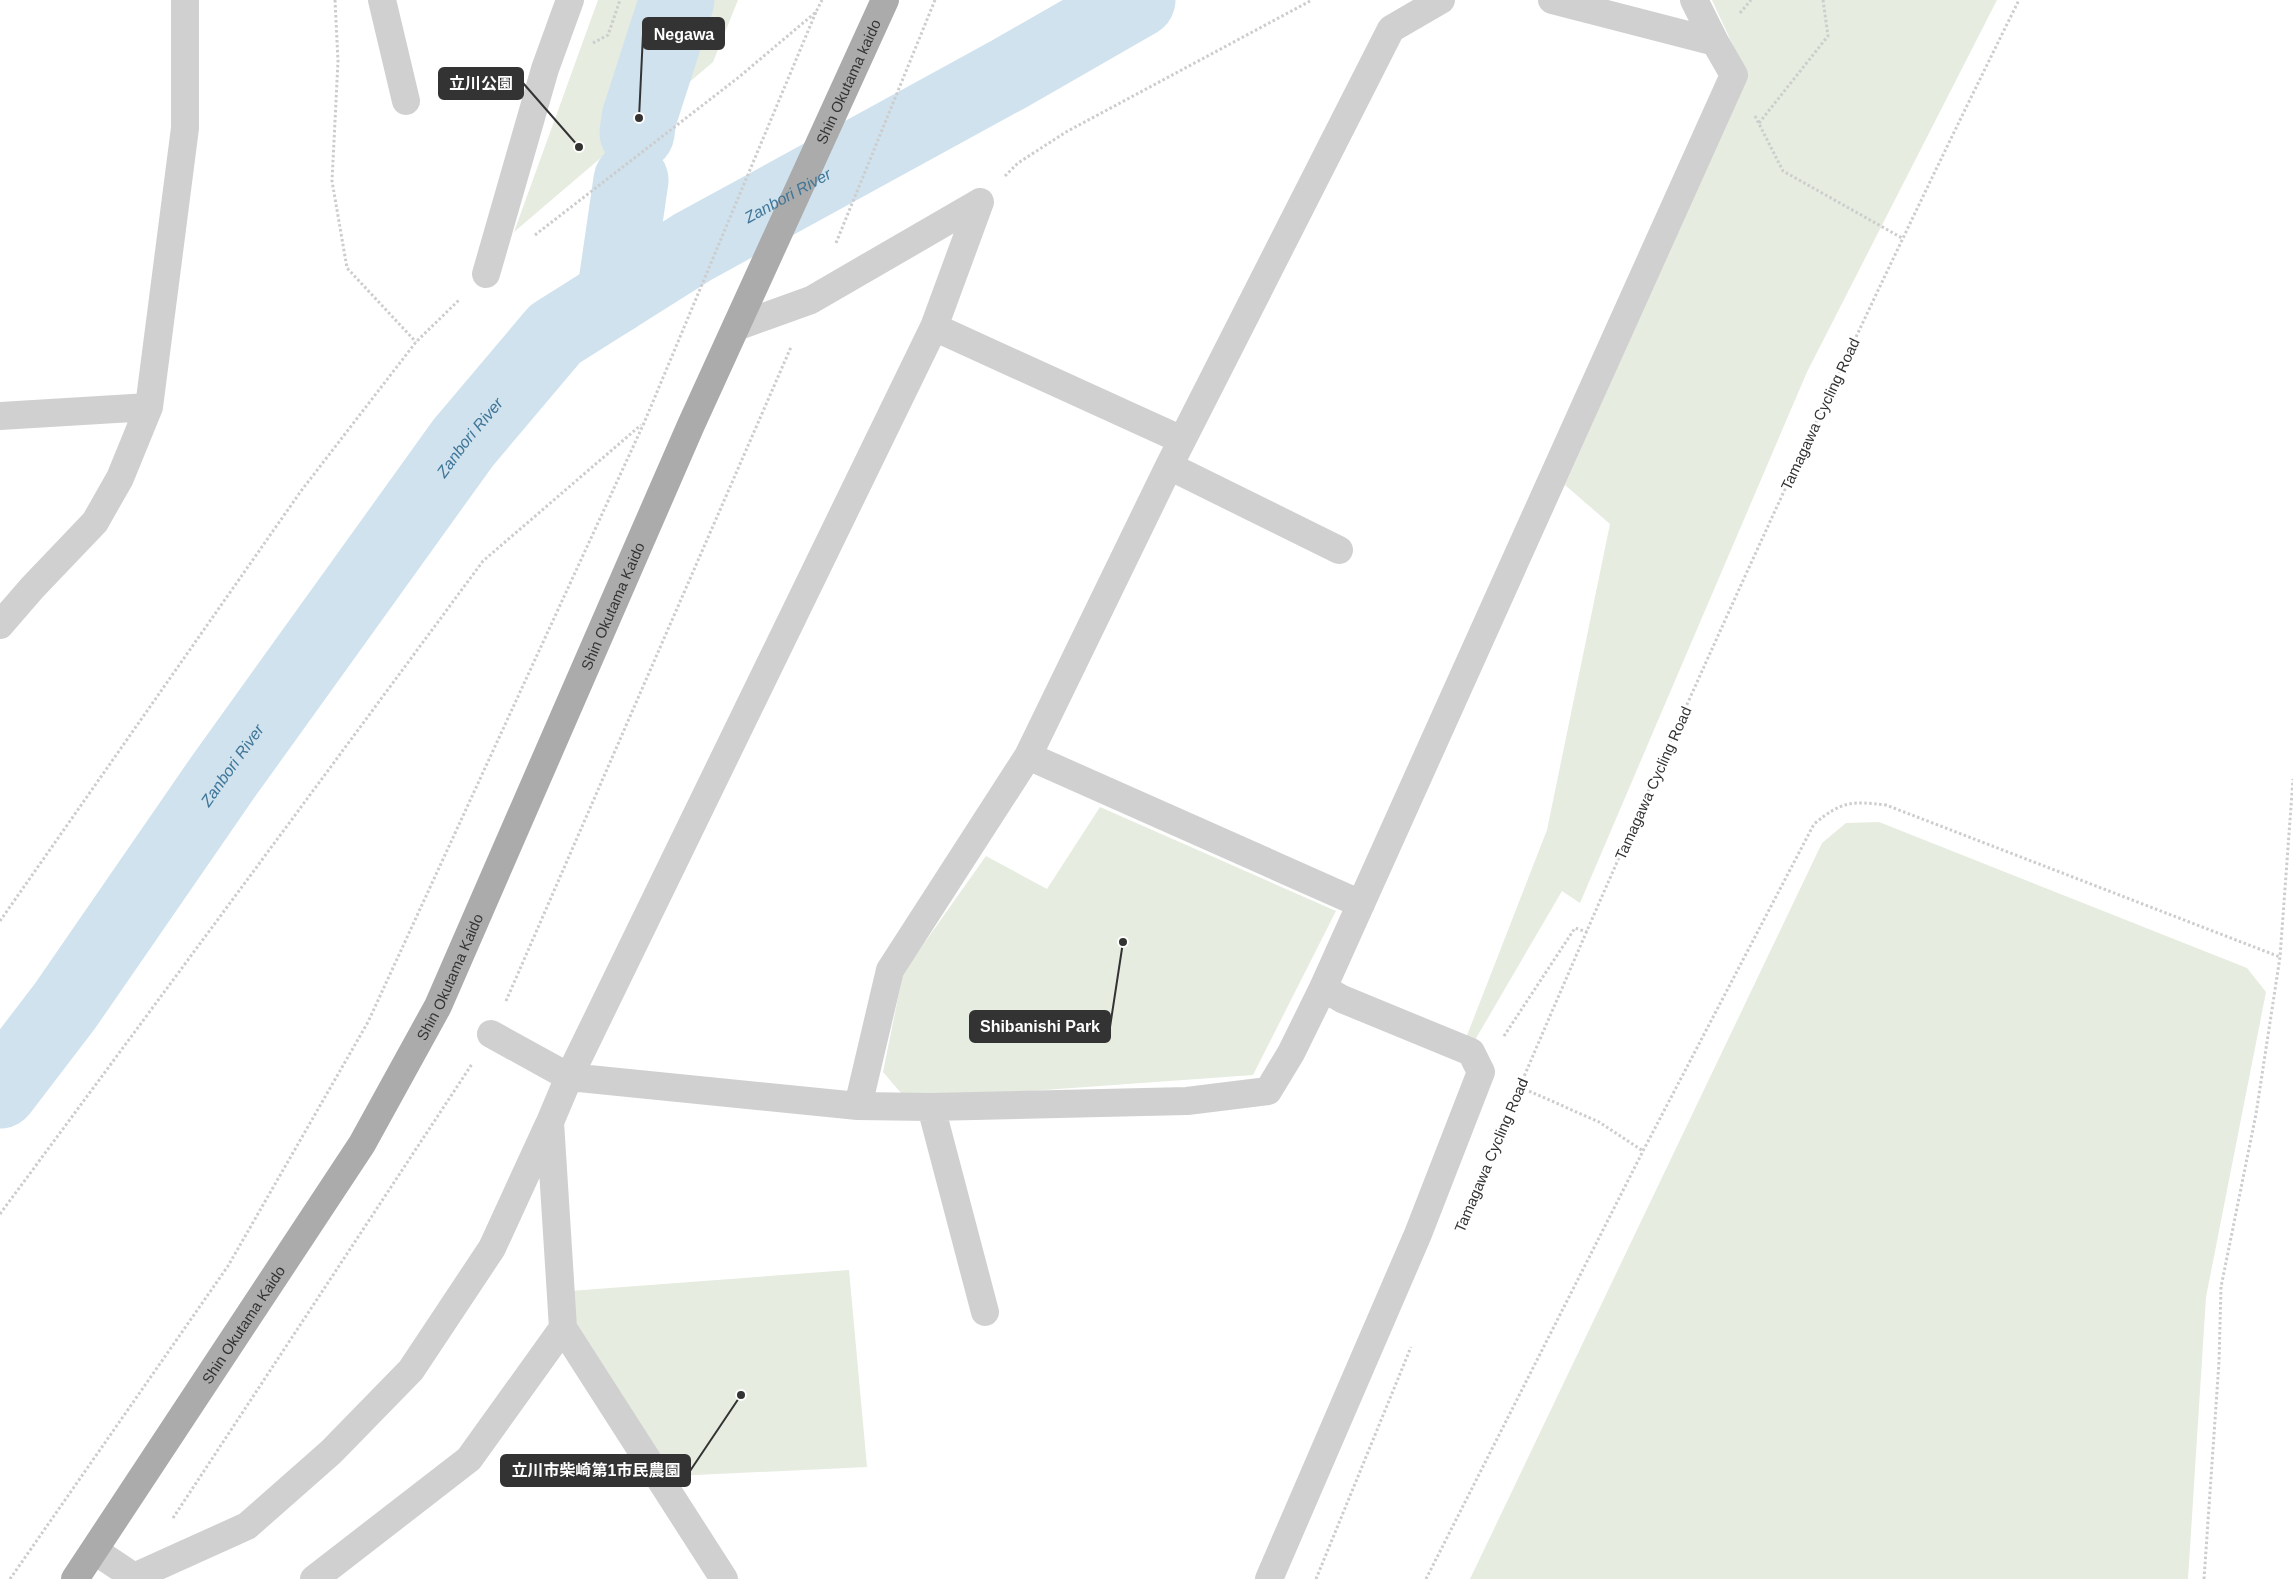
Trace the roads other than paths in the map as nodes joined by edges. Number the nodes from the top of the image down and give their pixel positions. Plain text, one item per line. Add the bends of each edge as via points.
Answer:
1 (185, 0) edge
2 (382, 0) edge
3 (570, 0) edge
4 (1441, 0) edge
5 (1552, 0) edge
6 (1694, 0) edge
7 (884, 3) edge
8 (1715, 42) junction
9 (406, 101) dead end
10 (486, 274) road end
11 (736, 327) junction
12 (934, 327) junction
13 (149, 407) junction
14 (0, 416) edge
15 (1182, 440) junction
16 (1169, 466) junction
17 (1339, 550) dead end
18 (0, 626) edge
19 (1028, 756) junction
20 (1361, 904) junction
21 (1323, 988) junction
22 (490, 1034) dead end
23 (569, 1077) junction
24 (858, 1106) junction
25 (931, 1107) junction
26 (550, 1122) junction
27 (985, 1312) dead end
28 (563, 1328) junction
29 (95, 1551) junction
30 (75, 1579) edge
31 (314, 1579) edge
32 (724, 1579) edge
33 (1269, 1579) edge

1 - 13 street via 185,128
2 - 9 street
3 - 10 street via 545,69
4 - 15 street via 1392,29
5 - 8 street
6 - 8 street
7 - 11 main road, Shin Okutama kaido
8 - 20 street via 1734,75
11 - 12 street via 811,300 980,202
11 - 29 main road, Shin Okutama Kaido via 438,1006 362,1144
12 - 15 street
12 - 23 street
13 - 14 street
13 - 18 street via 120,478 95,522
15 - 16 street
16 - 17 street
16 - 19 street
19 - 20 street
19 - 24 street via 890,970
20 - 21 street
21 - 25 street via 1268,1091 1187,1101
21 - 33 street via 1342,999 1471,1052 1481,1072 1418,1234
22 - 23 street
23 - 24 street
23 - 26 street
24 - 25 street
25 - 27 street
26 - 28 street
26 - 29 street via 492,1248 411,1370 331,1452 247,1526 134,1577
28 - 31 street via 469,1459
28 - 32 street
29 - 30 main road, Shin Okutama Kaido

